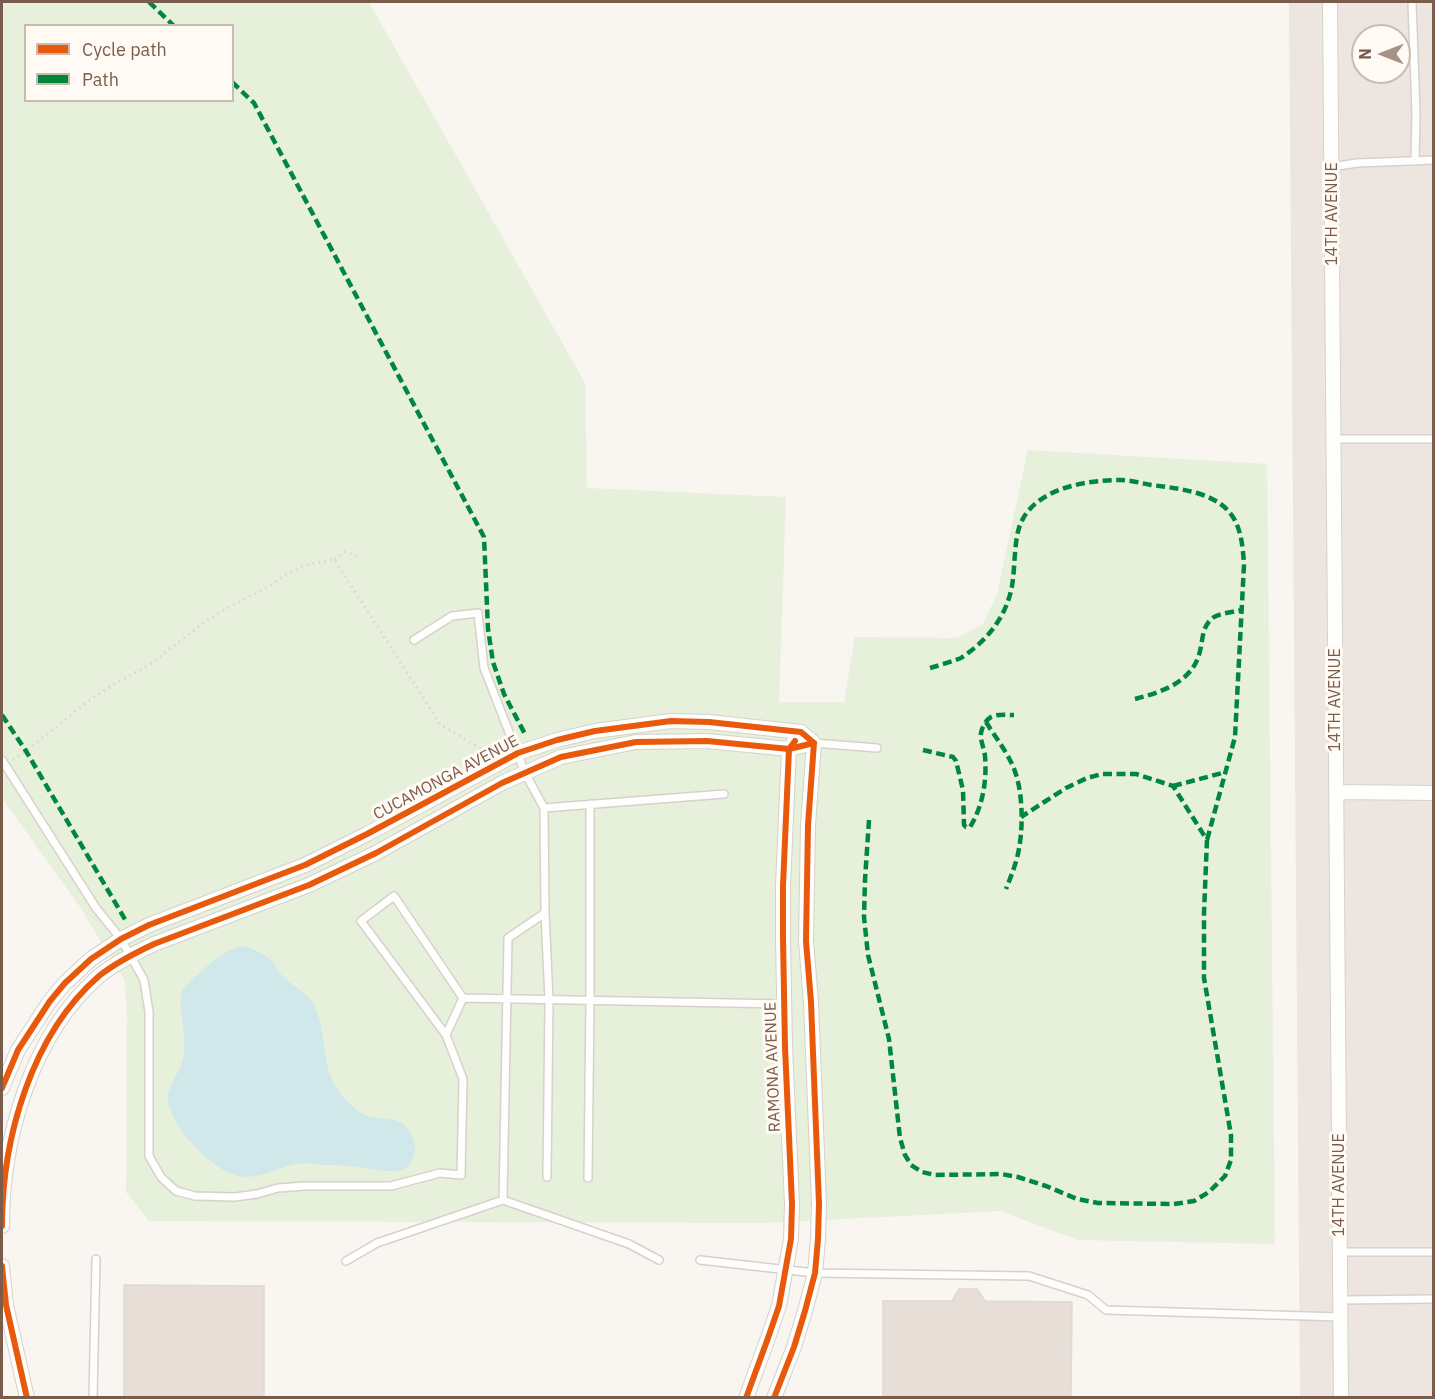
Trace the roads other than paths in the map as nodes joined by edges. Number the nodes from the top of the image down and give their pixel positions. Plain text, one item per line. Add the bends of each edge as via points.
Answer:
1 (1330, 2) edge
2 (1412, 2) edge
3 (1434, 160) edge
4 (1415, 161) junction
5 (1331, 167) junction
6 (1333, 439) junction
7 (1434, 439) edge
8 (414, 640) dead end
9 (801, 732) junction
10 (814, 743) junction
11 (876, 748) dead end
12 (789, 749) junction
13 (518, 753) junction
14 (3, 762) edge
15 (525, 773) junction
16 (1336, 792) junction
17 (1434, 793) edge
18 (724, 794) dead end
19 (590, 804) junction
20 (544, 808) junction
21 (545, 913) junction
22 (121, 939) junction
23 (130, 956) junction
24 (463, 998) junction
25 (506, 999) junction
26 (549, 1000) junction
27 (590, 1000) junction
28 (784, 1004) junction
29 (446, 1035) junction
30 (2, 1088) edge
31 (547, 1177) dead end
32 (588, 1178) dead end
33 (503, 1200) junction
34 (2, 1226) edge
35 (1339, 1252) junction
36 (1434, 1252) edge
37 (96, 1259) dead end
38 (659, 1260) dead end
39 (700, 1260) dead end
40 (346, 1261) dead end
41 (2, 1266) edge
42 (786, 1270) junction
43 (814, 1273) junction
44 (1434, 1299) edge
45 (1340, 1300) junction
46 (1340, 1317) junction
47 (27, 1398) edge
48 (93, 1398) edge
49 (746, 1398) edge
50 (774, 1398) edge
51 (1341, 1398) edge

1 - 5 street, 14TH AVENUE
2 - 4 lane
3 - 4 lane
4 - 5 lane
5 - 6 street, 14TH AVENUE
6 - 7 lane
6 - 16 street, 14TH AVENUE
8 - 13 lane via 452,616 478,613 484,668
9 - 10 street
9 - 12 street
9 - 13 street, CUCAMONGA AVENUE via 671,721 595,731
10 - 11 lane
10 - 12 street, CUCAMONGA AVENUE
10 - 43 street via 806,941 819,1204
12 - 15 street, CUCAMONGA AVENUE via 707,741 636,742 561,757
12 - 28 street, RAMONA AVENUE via 783,886
13 - 15 lane
13 - 22 street, CUCAMONGA AVENUE via 305,866
14 - 22 lane via 96,908
15 - 20 lane
15 - 23 street, CUCAMONGA AVENUE via 309,885
16 - 17 street
16 - 35 street, 14TH AVENUE
18 - 19 lane
19 - 20 lane
19 - 27 lane
20 - 21 lane
21 - 25 lane via 508,938
21 - 26 lane
22 - 23 lane
22 - 30 street, CUCAMONGA AVENUE via 91,959 50,1001 18,1050
23 - 29 lane via 144,980 149,1012 149,1156 161,1177 176,1191 195,1196 235,1197 305,1186 391,1186 440,1173 461,1175 463,1079
23 - 34 street, CUCAMONGA AVENUE via 81,994 51,1033 36,1063 10,1142
24 - 25 lane
24 - 29 lane
24 - 29 lane via 394,896 361,921
25 - 26 lane
25 - 33 lane
26 - 27 lane
26 - 31 lane
27 - 28 lane
27 - 32 lane
28 - 42 street, RAMONA AVENUE via 792,1204
33 - 38 lane via 629,1244
33 - 40 lane via 377,1243
35 - 36 lane
35 - 45 street, 14TH AVENUE
37 - 48 lane
39 - 42 lane
41 - 47 street via 6,1305
42 - 43 lane
42 - 49 street, RAMONA AVENUE via 779,1306
43 - 46 lane via 1029,1276 1088,1295 1106,1310
43 - 50 street via 794,1347
44 - 45 lane
45 - 46 street, 14TH AVENUE
46 - 51 street, 14TH AVENUE

